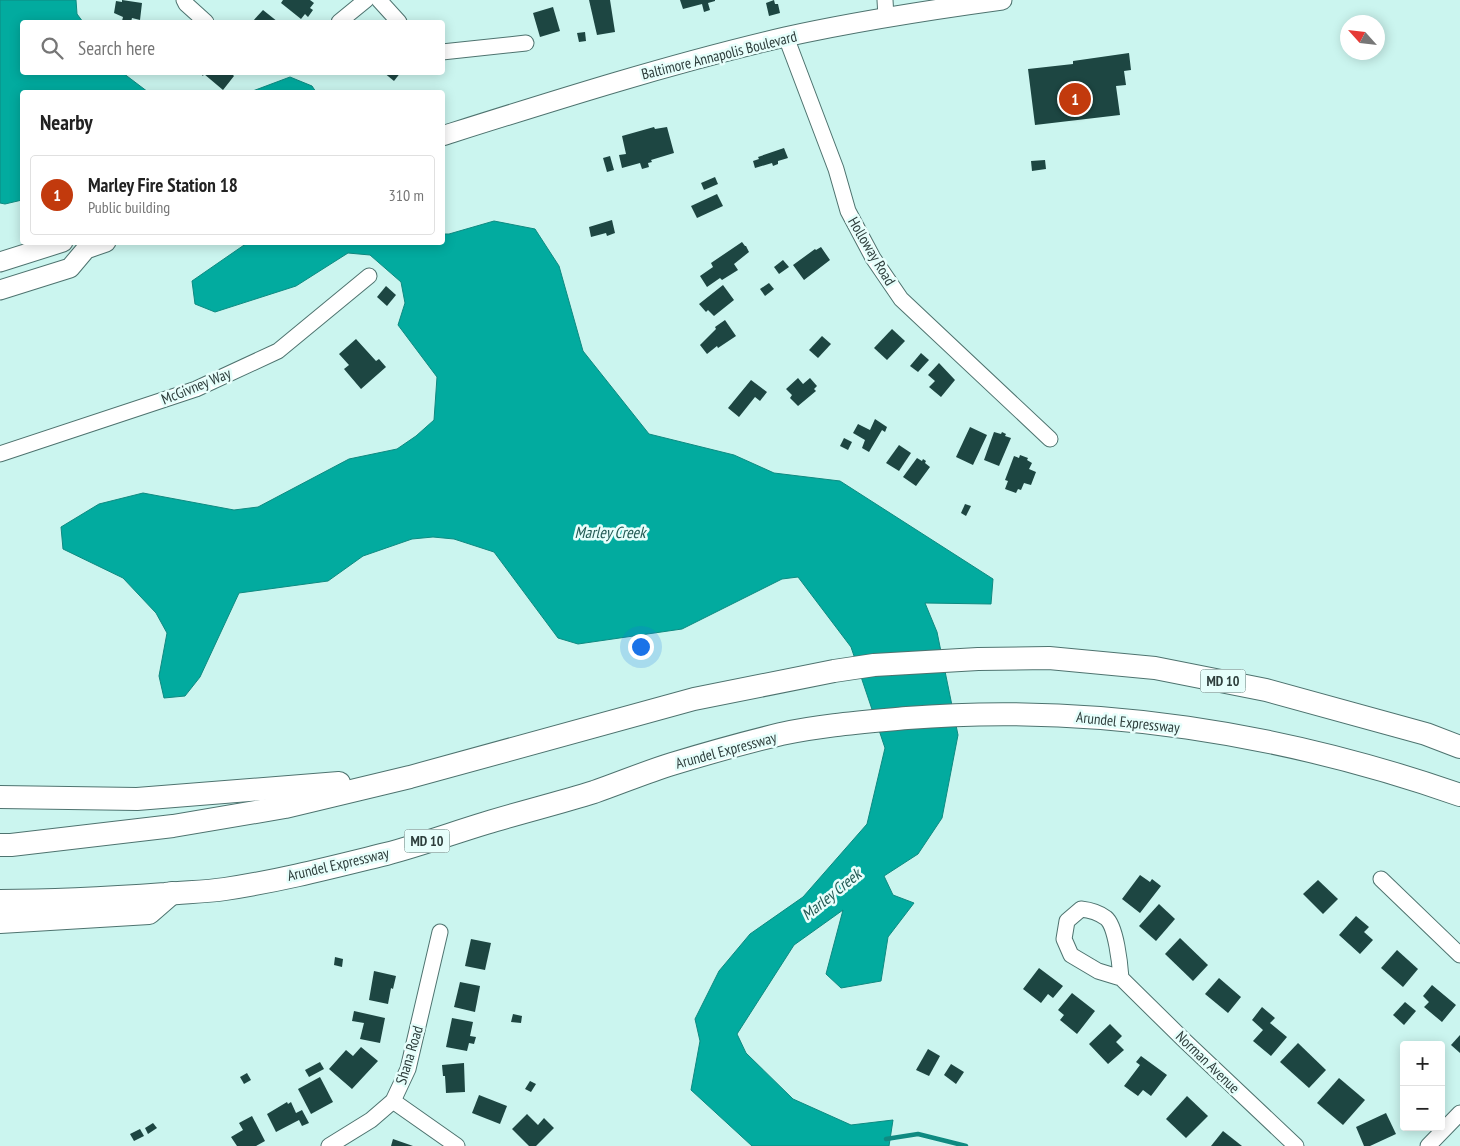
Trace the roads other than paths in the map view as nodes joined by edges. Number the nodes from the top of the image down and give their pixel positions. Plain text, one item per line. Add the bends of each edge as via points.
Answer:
1 (184, 0) edge
2 (366, 0) edge
3 (379, 0) edge
4 (1002, 0) edge
5 (885, 8) edge
6 (204, 20) edge
7 (341, 20) edge
8 (397, 20) edge
9 (786, 37) junction
10 (526, 43) dead end
11 (445, 52) edge
12 (445, 135) edge
13 (54, 245) edge
14 (73, 245) edge
15 (97, 245) edge
16 (86, 249) junction
17 (0, 262) edge
18 (369, 276) dead end
19 (0, 290) edge
20 (1050, 439) dead end
21 (0, 454) edge
22 (1460, 747) edge
23 (410, 777) junction
24 (1460, 796) edge
25 (0, 797) edge
26 (0, 845) edge
27 (1381, 879) dead end
28 (172, 893) junction
29 (0, 901) edge
30 (0, 922) edge
31 (440, 932) dead end
32 (1460, 955) edge
33 (1121, 978) junction
34 (393, 1101) junction
35 (1460, 1113) edge
36 (329, 1146) edge
37 (457, 1146) edge
38 (1296, 1146) edge
39 (1428, 1146) edge

1 - 6 street
2 - 7 street
3 - 8 street
4 - 5 main road, Baltimore Annapolis Boulevard
5 - 9 main road, Baltimore Annapolis Boulevard
9 - 12 main road, Baltimore Annapolis Boulevard via 673,65
9 - 20 street, Holloway Road via 836,169 848,210 873,258 901,299
10 - 11 street
13 - 17 main road
14 - 16 main road
15 - 16 main road
16 - 19 main road via 70,268
18 - 21 street, McGivney Way via 278,351 196,389
22 - 23 highway, MD 10 via 1426,734 1266,690 1155,668 1049,658 978,659 834,670 694,699
23 - 25 highway via 137,799
23 - 26 highway, MD 10 via 286,807 182,825
24 - 28 highway, Arundel Expressway / MD 10 via 1361,763 1310,751 1145,722 1027,714 925,717 782,734 670,765 593,792 389,853 224,889
27 - 32 street
28 - 29 highway, Arundel Expressway / MD 10 via 56,901
28 - 30 highway via 149,913
31 - 34 street, Shana Road via 408,1069
33 - 33 street, Norman Avenue via 1117,946 1108,919 1080,908 1067,921 1064,939 1071,955 1098,971
33 - 38 street, Norman Avenue
34 - 36 street, Shana Road
34 - 37 street
35 - 39 street

